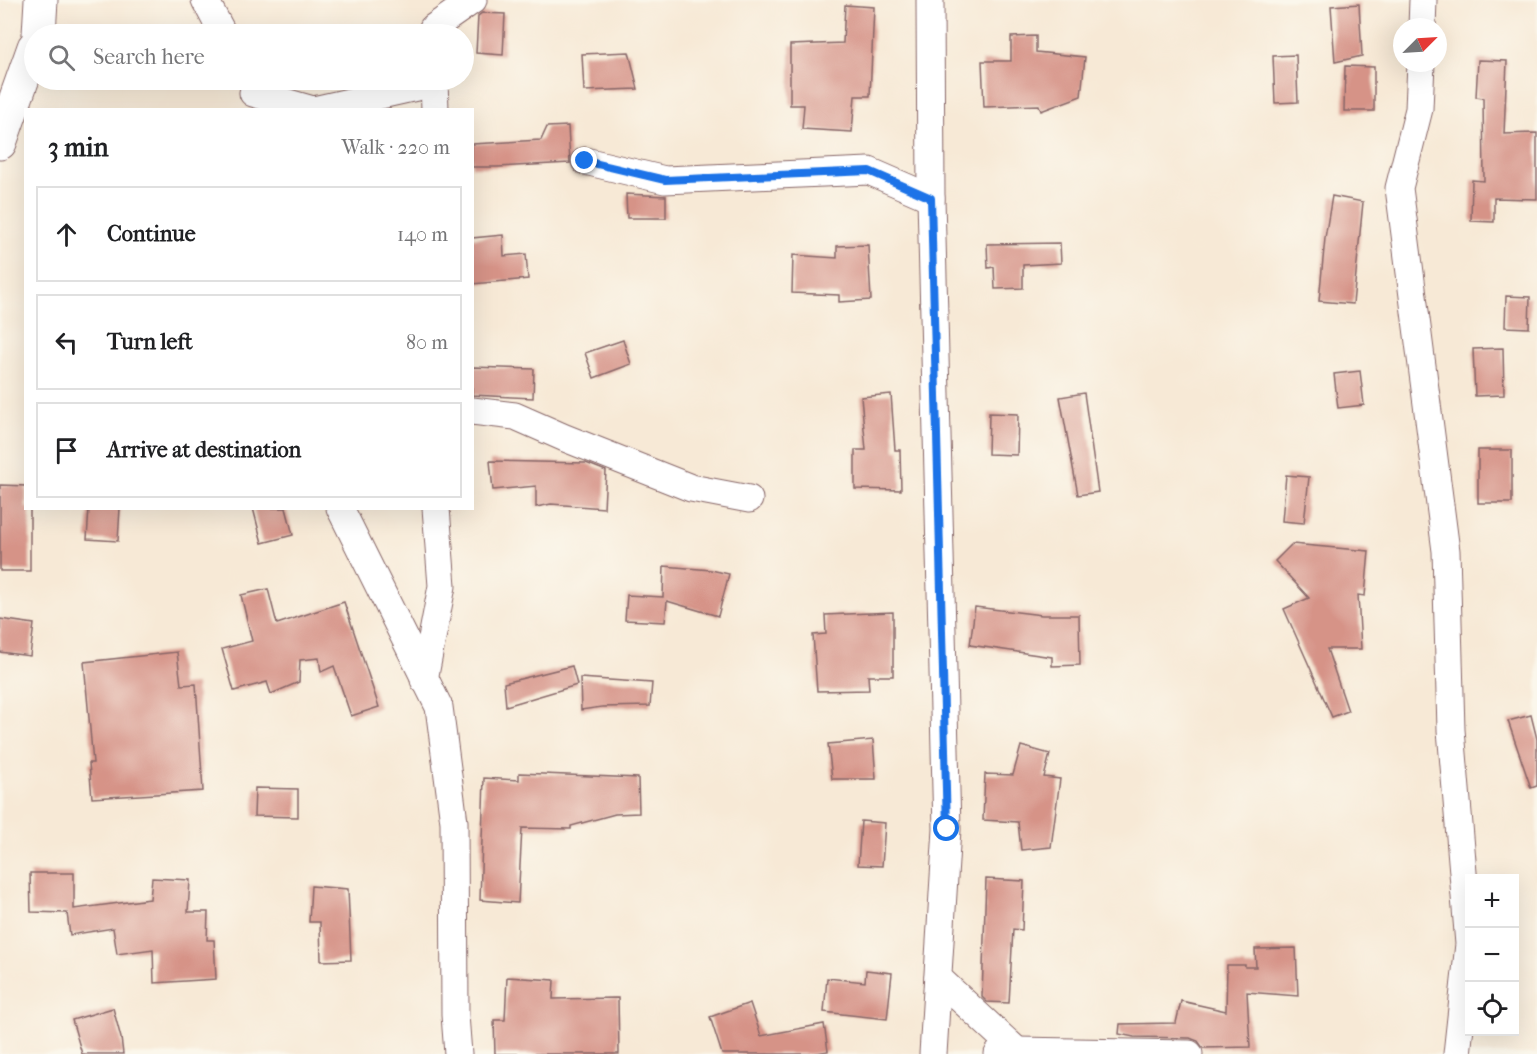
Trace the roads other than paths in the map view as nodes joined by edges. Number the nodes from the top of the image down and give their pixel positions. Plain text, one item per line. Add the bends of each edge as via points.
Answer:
1 (41, 0) edge
2 (205, 0) edge
3 (434, 0) edge
4 (473, 0) edge
5 (930, 0) edge
6 (1423, 0) edge
7 (1422, 18) edge
8 (40, 24) edge
9 (218, 24) edge
10 (433, 24) edge
11 (442, 24) edge
12 (1421, 72) edge
13 (24, 75) edge
14 (397, 90) edge
15 (434, 90) edge
16 (252, 94) edge
17 (306, 108) edge
18 (322, 108) edge
19 (435, 108) edge
20 (0, 143) edge
21 (585, 161) dead end
22 (931, 198) junction
23 (474, 411) edge
24 (749, 500) dead end
25 (341, 510) edge
26 (436, 510) edge
27 (424, 680) junction
28 (938, 978) junction
29 (1007, 1053) edge
30 (458, 1054) edge
31 (933, 1054) edge
32 (1189, 1054) edge
33 (1457, 1054) edge

1 - 8 street
2 - 9 street
3 - 10 street
4 - 11 street
5 - 22 street
6 - 7 street
12 - 33 street via 1419,109 1399,188 1446,551 1450,730 1469,945
13 - 20 street
14 - 18 street
15 - 19 street
16 - 17 street
21 - 22 street via 665,180 869,171
22 - 28 street via 947,829
23 - 24 street via 514,416 691,488
25 - 27 street
26 - 27 street via 442,586
27 - 30 street via 439,707 454,822
28 - 29 street
28 - 31 street
29 - 32 street

